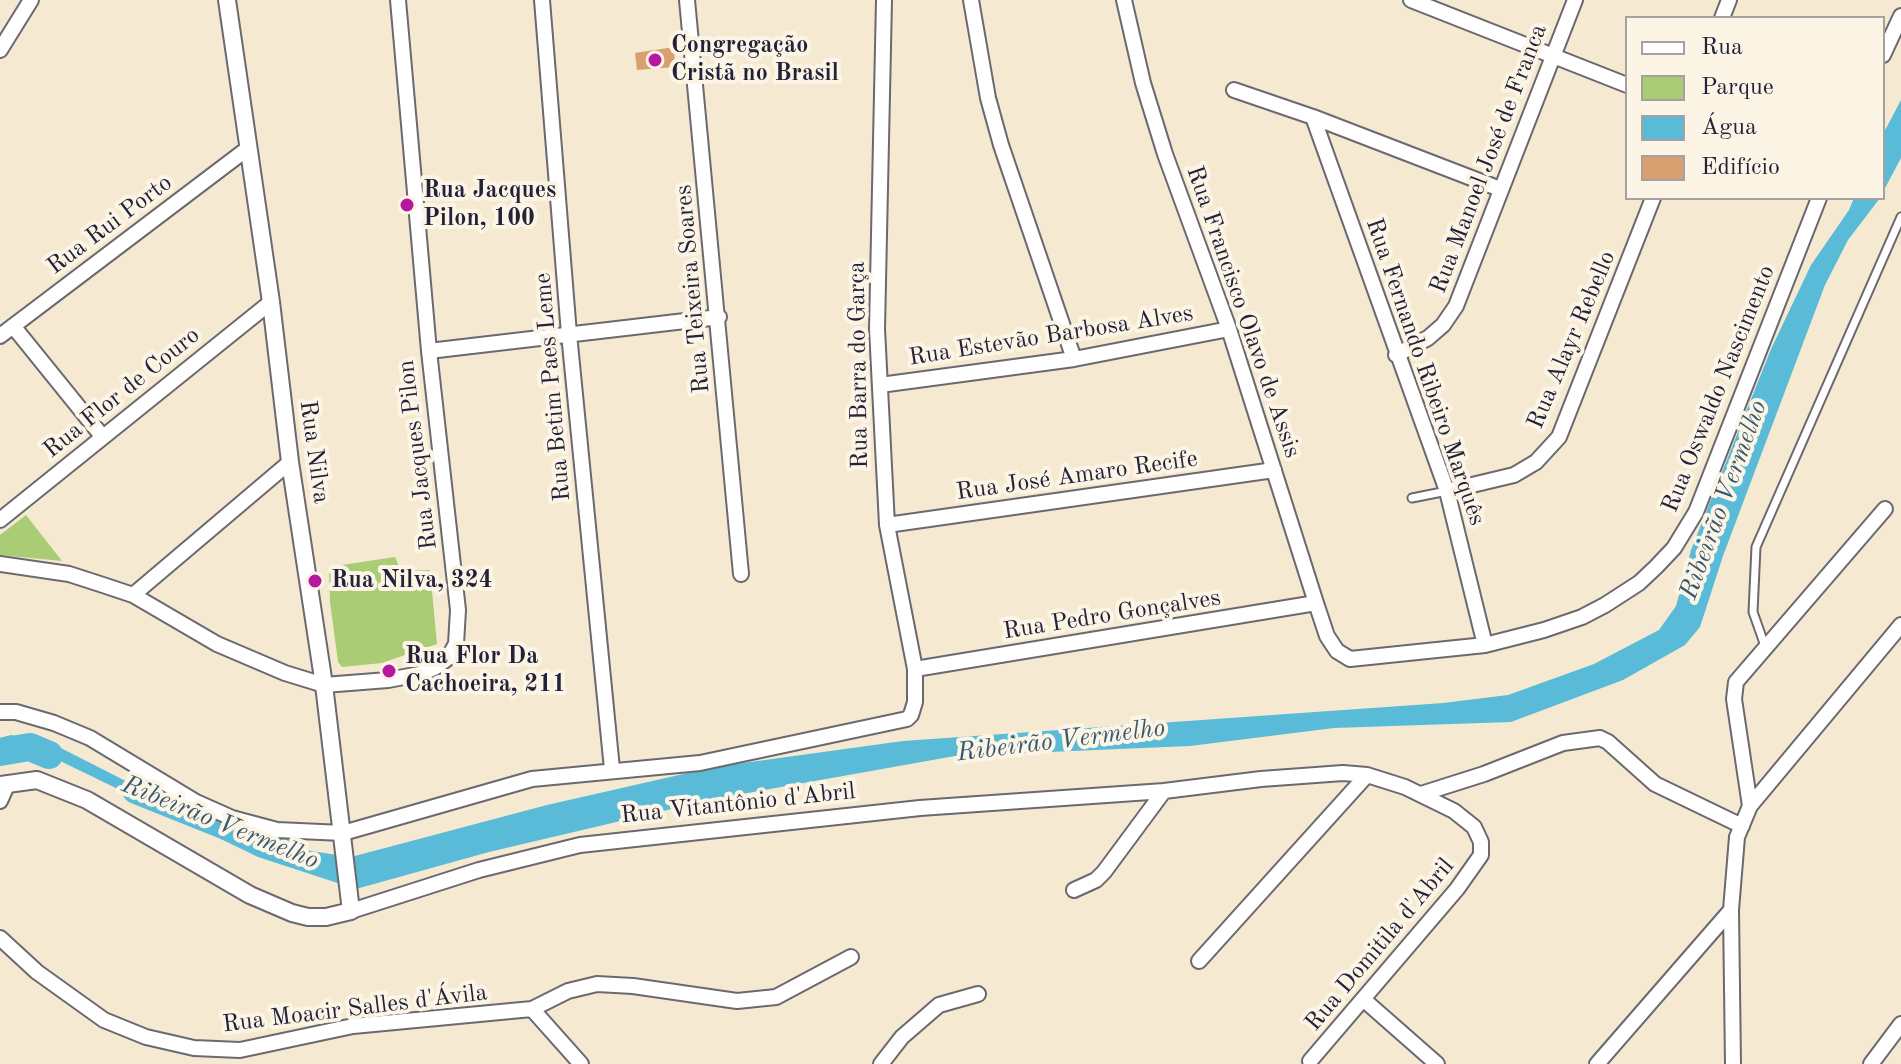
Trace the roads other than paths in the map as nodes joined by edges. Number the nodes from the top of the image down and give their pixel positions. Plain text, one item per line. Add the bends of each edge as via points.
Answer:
1 (31, 0) edge
2 (227, 0) edge
3 (398, 0) edge
4 (542, 0) edge
5 (687, 0) edge
6 (884, 0) edge
7 (971, 0) edge
8 (1124, 0) edge
9 (1411, 0) edge
10 (1575, 0) edge
11 (1901, 16) edge
12 (0, 50) edge
13 (1885, 51) edge
14 (1553, 57) junction
15 (1625, 84) edge
16 (1234, 90) dead end
17 (1313, 117) junction
18 (247, 149) junction
19 (1500, 189) junction
20 (1652, 200) edge
21 (1818, 200) edge
22 (1901, 217) edge
23 (271, 302) junction
24 (719, 317) junction
25 (13, 326) junction
26 (1229, 329) junction
27 (569, 334) junction
28 (0, 336) edge
29 (429, 351) junction
30 (1396, 355) junction
31 (1074, 359) junction
32 (880, 385) junction
33 (102, 436) junction
34 (290, 462) junction
35 (1274, 470) junction
36 (1447, 491) junction
37 (1412, 498) dead end
38 (1885, 509) dead end
39 (0, 520) edge
40 (887, 525) junction
41 (0, 564) edge
42 (741, 574) dead end
43 (133, 595) junction
44 (1316, 603) junction
45 (1901, 625) edge
46 (1327, 636) joint
47 (1485, 645) junction
48 (1766, 648) junction
49 (915, 669) junction
50 (324, 685) junction
51 (0, 712) edge
52 (612, 769) junction
53 (1367, 775) junction
54 (4, 784) edge
55 (1164, 791) junction
56 (1421, 794) junction
57 (0, 801) edge
58 (1750, 806) junction
59 (1742, 826) junction
60 (344, 840) junction
61 (1481, 855) joint
62 (1074, 890) dead end
63 (351, 903) junction
64 (1731, 910) junction
65 (0, 938) edge
66 (851, 957) dead end
67 (1199, 961) dead end
68 (978, 994) dead end
69 (1363, 999) junction
70 (532, 1009) junction
71 (1901, 1024) edge
72 (1310, 1061) dead end
73 (581, 1064) edge
74 (881, 1064) edge
75 (1437, 1064) edge
76 (1597, 1064) edge
77 (1733, 1064) edge
78 (1871, 1064) edge

1 - 12 street
2 - 18 street, Rua Nilva
3 - 29 street, Rua Jacques Pilon
4 - 27 street, Rua Betim Paes Leme
5 - 24 street, Rua Teixeira Soares
6 - 32 street, Rua Barra do Garça
7 - 31 street via 1001,145
8 - 26 street, Rua Francisco Olavo de Assis via 1165,154
9 - 14 street
10 - 14 street, Rua Manoel José de Franca
11 - 13 street
14 - 15 street
14 - 19 street, Rua Manoel José de Franca
16 - 17 street
17 - 19 street
17 - 30 street, Rua Fernando Ribeiro Marquês
18 - 23 street, Rua Nilva
18 - 25 street, Rua Rui Porto
19 - 30 street, Rua Manoel José de Franca via 1456,306 1428,338
20 - 36 street, Rua Alayr Rebello via 1559,437 1536,462 1514,475
21 - 47 street, Rua Oswaldo Nascimento via 1715,468 1674,548 1639,583 1582,617
22 - 48 lane via 1756,547 1753,612
23 - 33 street, Rua Flor de Couro
23 - 34 street, Rua Nilva
24 - 27 street
24 - 42 street, Rua Teixeira Soares
25 - 28 street, Rua Rui Porto
25 - 33 street
26 - 31 street, Rua Estevão Barbosa Alves
26 - 35 street, Rua Francisco Olavo de Assis
27 - 29 street
27 - 52 street, Rua Betim Paes Leme
29 - 50 street, Rua Jacques Pilon via 458,610 456,644 448,658 420,674
30 - 36 street, Rua Fernando Ribeiro Marquês
31 - 32 street, Rua Estevão Barbosa Alves
32 - 40 street, Rua Barra do Garça
33 - 39 street, Rua Flor de Couro
34 - 43 street
34 - 50 street, Rua Nilva
35 - 40 street, Rua José Amaro Recife
35 - 44 street, Rua Francisco Olavo de Assis
36 - 37 lane, Rua Alayr Rebello
36 - 47 street, Rua Fernando Ribeiro Marquês
38 - 48 street
40 - 49 street, Rua Barra do Garça
41 - 43 street, Rua Jacques Pilon via 69,574
43 - 50 street, Rua Jacques Pilon via 217,644
44 - 46 street, Rua Francisco Olavo de Assis
44 - 49 street, Rua Pedro Gonçalves
45 - 58 street
46 - 47 street, Rua Oswaldo Nascimento via 1341,654 1357,660
48 - 58 street via 1734,690
49 - 52 street, Rua Barra do Garça via 914,708 902,721 700,763
50 - 60 street, Rua Nilva
51 - 60 street via 29,716 90,738 232,818
52 - 60 street via 532,779
53 - 55 street, Rua Vitantônio d'Abril via 1261,779
53 - 56 street, Rua Vitantônio d'Abril
53 - 67 street
54 - 57 street
54 - 63 street, Rua Vitantônio d'Abril via 37,780 87,800 250,895 292,913 326,917
55 - 62 street via 1104,872
55 - 63 street, Rua Vitantônio d'Abril via 920,808 580,845
56 - 59 street via 1563,743 1600,738 1655,784
56 - 61 street, Rua Vitantônio d'Abril via 1474,827
58 - 59 street
59 - 64 street
60 - 63 street, Rua Nilva
61 - 69 street, Rua Domitila d'Abril
64 - 76 street
64 - 77 street
65 - 70 street, Rua Moacir Salles d'Ávila via 104,1020 194,1048 240,1050 353,1026
66 - 70 street via 776,997 737,1001 597,984
68 - 74 street via 939,1005
69 - 72 street, Rua Domitila d'Abril
69 - 75 street
70 - 73 street
71 - 78 street

